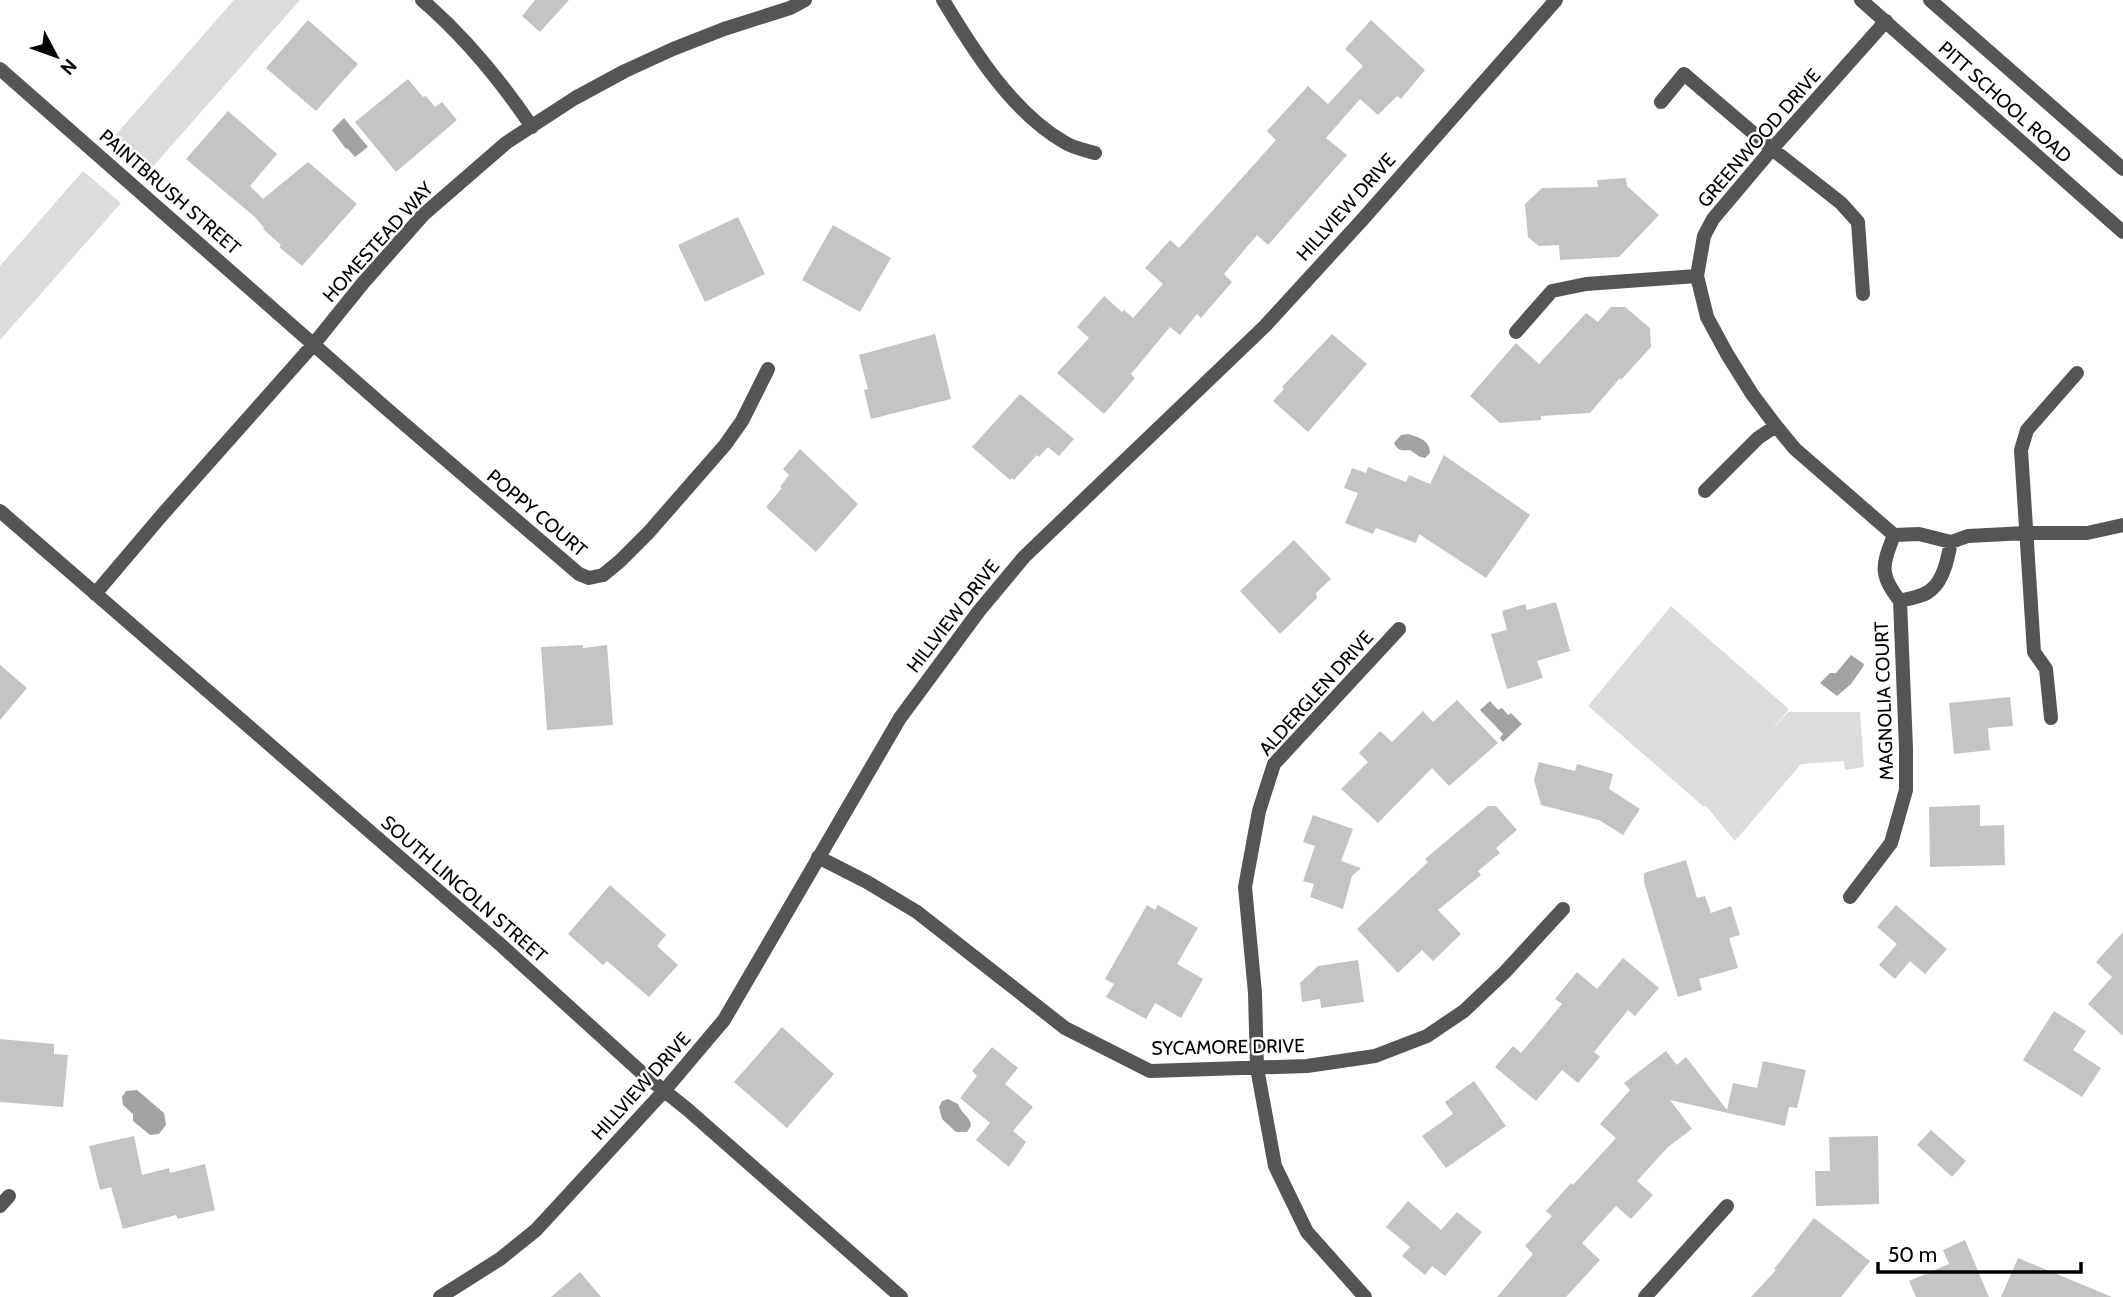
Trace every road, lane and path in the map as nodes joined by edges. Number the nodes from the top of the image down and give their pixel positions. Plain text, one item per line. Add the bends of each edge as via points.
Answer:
1 (422, 0) edge
2 (805, 0) edge
3 (943, 0) edge
4 (1556, 0) edge
5 (1861, 0) edge
6 (1930, 0) edge
7 (1886, 21) junction
8 (0, 69) edge
9 (1661, 102) dead end
10 (532, 127) junction
11 (1772, 149) junction
12 (1095, 153) dead end
13 (2123, 169) edge
14 (2123, 232) edge
15 (1697, 276) junction
16 (1863, 294) dead end
17 (1516, 332) dead end
18 (313, 345) junction
19 (768, 369) dead end
20 (2077, 373) dead end
21 (1776, 426) junction
22 (1705, 491) dead end
23 (0, 511) edge
24 (2123, 525) edge
25 (2026, 533) junction
26 (1894, 535) junction
27 (1951, 542) junction
28 (95, 594) junction
29 (1900, 601) junction
30 (1399, 629) dead end
31 (2051, 718) dead end
32 (818, 857) junction
33 (1850, 897) dead end
34 (1563, 909) dead end
35 (1258, 1068) junction
36 (664, 1091) junction
37 (1727, 1206) dead end
38 (440, 1297) edge
39 (901, 1297) edge
40 (1365, 1297) edge
41 (1645, 1297) edge

1 - 10 street via 473,50
2 - 10 street, HOMESTEAD WAY via 625,71
3 - 12 street via 978,54 1020,105 1066,143
4 - 32 street, HILLVIEW DRIVE via 1265,326 1024,557 900,718
5 - 7 street, PITT SCHOOL ROAD
6 - 13 street, PITT SCHOOL ROAD
7 - 11 street, GREENWOOD DRIVE
7 - 14 street, PITT SCHOOL ROAD
8 - 18 street, PAINTBRUSH STREET
9 - 11 street via 1684,74
10 - 18 street, HOMESTEAD WAY via 506,143 424,215
11 - 15 street, GREENWOOD DRIVE via 1713,219 1704,236
11 - 16 street via 1858,222
15 - 17 street via 1552,291
15 - 21 street, GREENWOOD DRIVE via 1707,317
18 - 19 street, POPPY COURT via 568,566 589,578 603,575 620,561 725,445
18 - 28 street, HOMESTEAD WAY
20 - 25 street via 2027,430 2021,450
21 - 22 street
21 - 26 street, GREENWOOD DRIVE via 1795,449
23 - 28 street, SOUTH LINCOLN STREET
24 - 25 street via 2087,533
25 - 27 street via 1968,536
25 - 31 street via 2034,652 2046,669
26 - 27 street via 1919,534
26 - 29 street, MAGNOLIA COURT via 1884,571 1886,583
27 - 29 street via 1932,589
28 - 36 street, SOUTH LINCOLN STREET
29 - 33 street, MAGNOLIA COURT via 1906,790 1891,843
30 - 35 street, ALDERGLEN DRIVE via 1274,764 1259,811 1245,887
32 - 35 street, SYCAMORE DRIVE via 917,912 1065,1028 1150,1071
32 - 36 street, HILLVIEW DRIVE via 724,1020
34 - 35 street, SYCAMORE DRIVE via 1464,1011 1427,1036 1375,1056
35 - 40 street, ALDERGLEN DRIVE via 1275,1166 1307,1232
36 - 38 street, HILLVIEW DRIVE via 536,1230
36 - 39 street, SOUTH LINCOLN STREET
37 - 41 street

